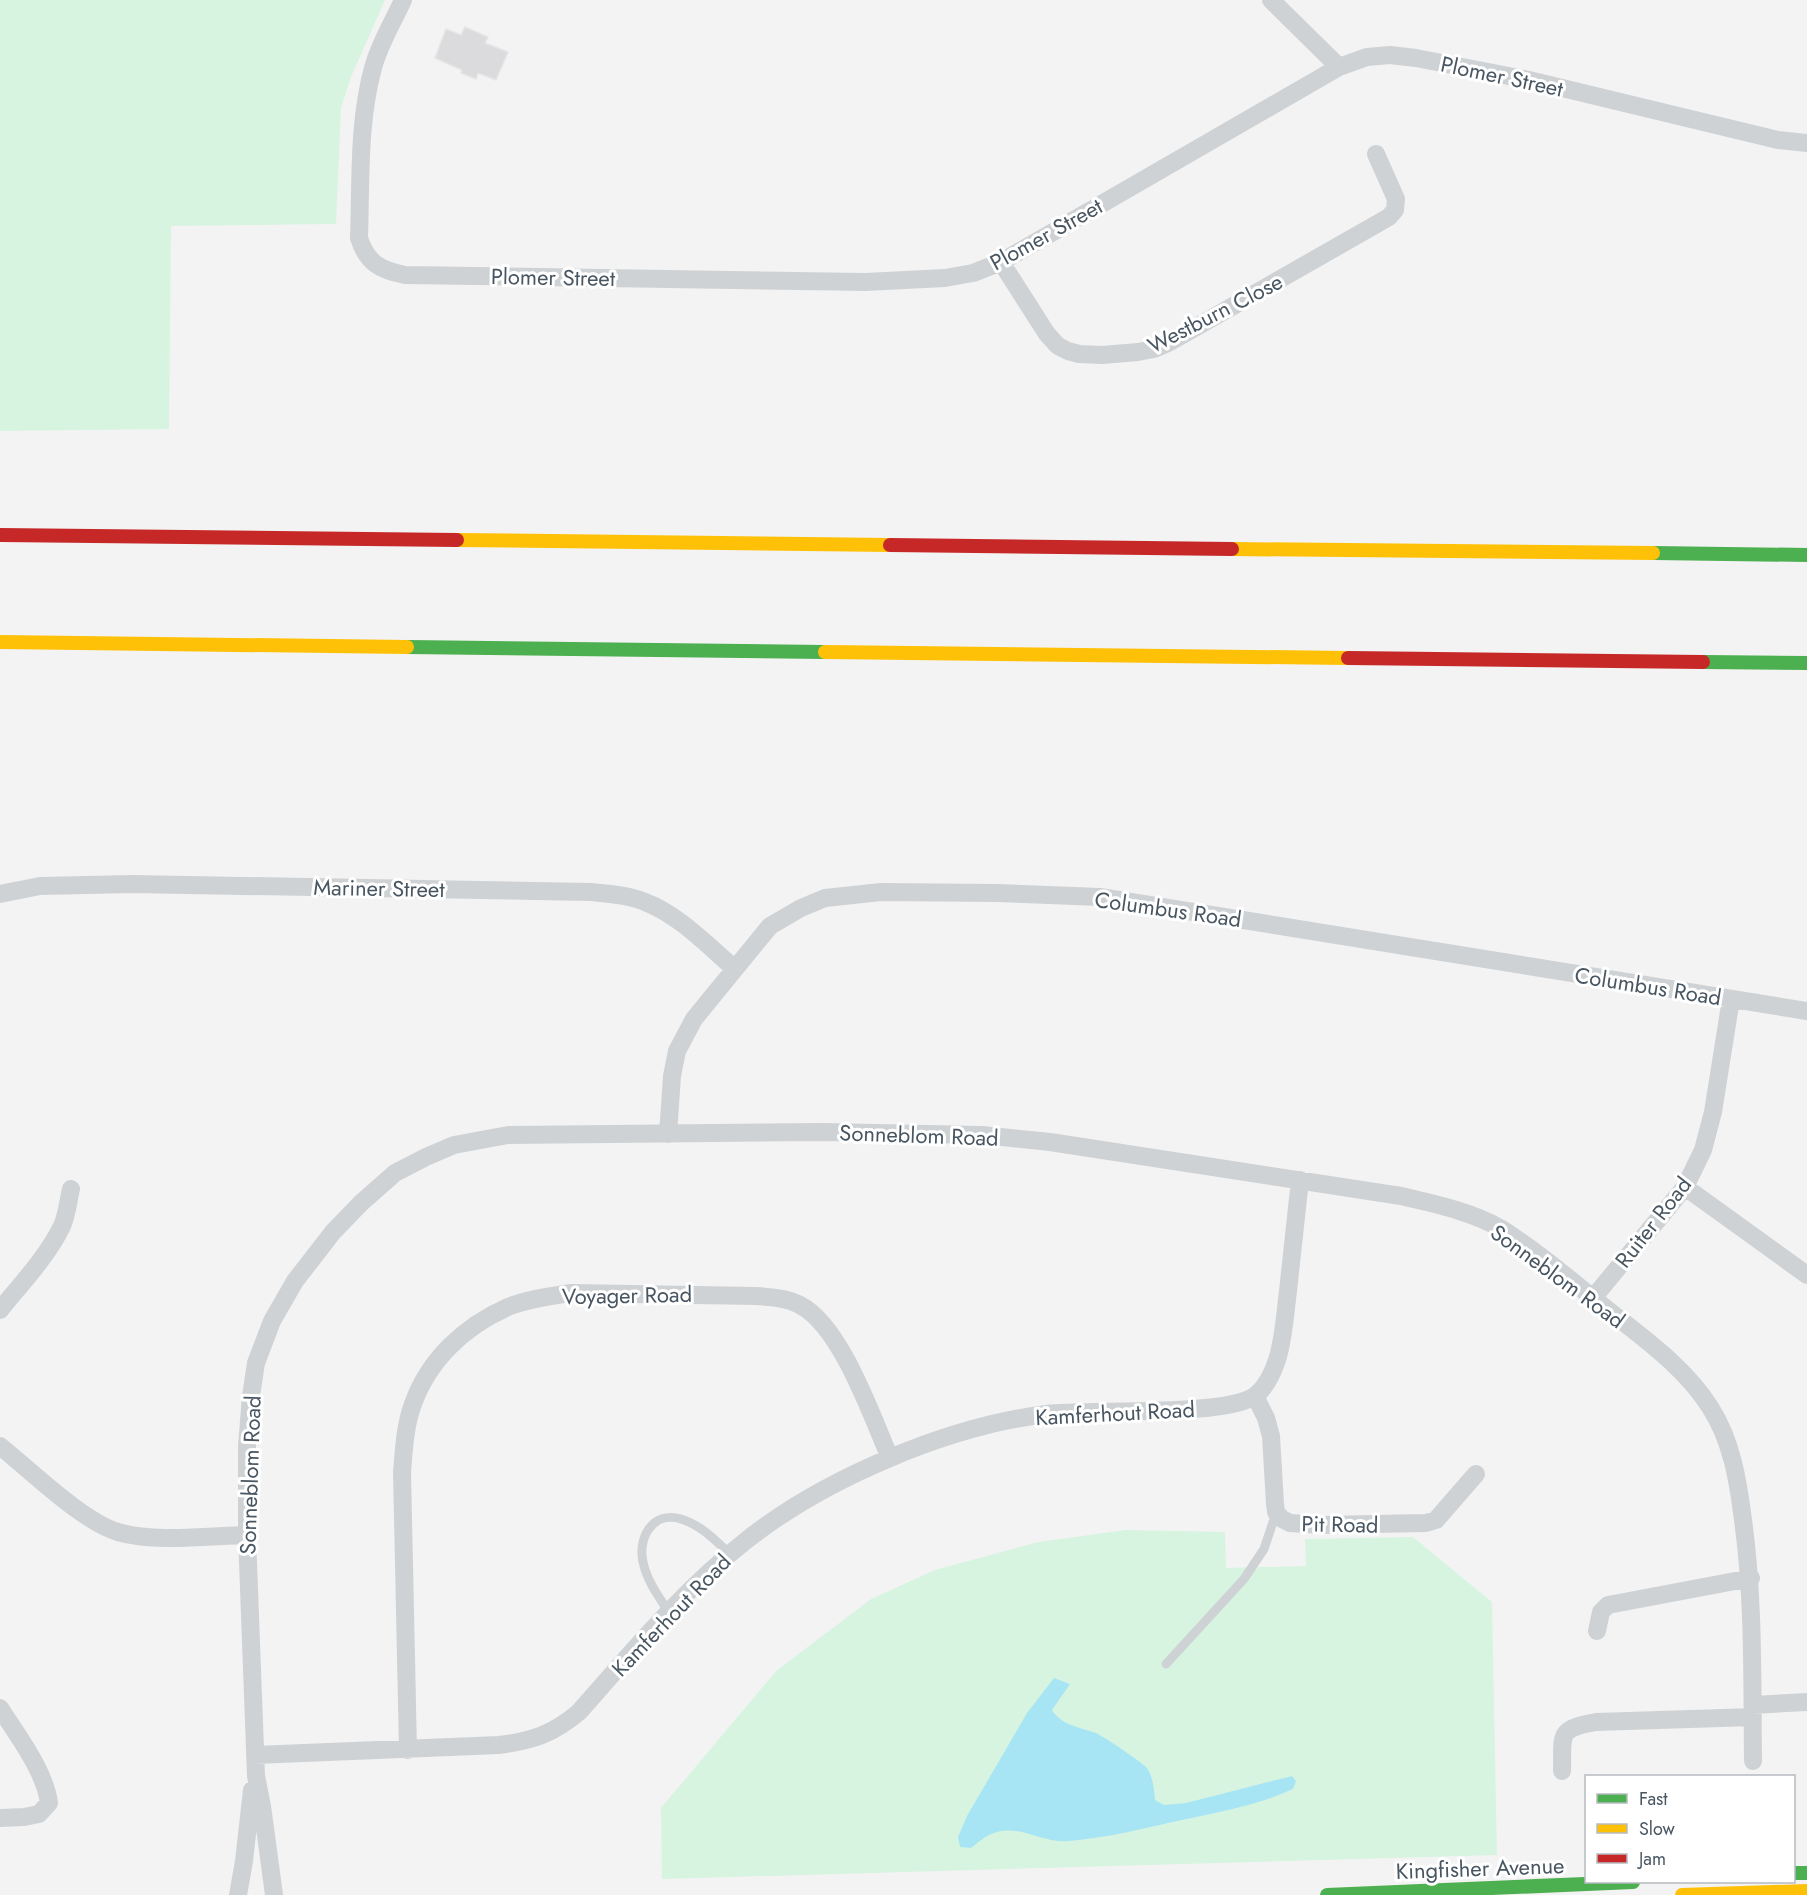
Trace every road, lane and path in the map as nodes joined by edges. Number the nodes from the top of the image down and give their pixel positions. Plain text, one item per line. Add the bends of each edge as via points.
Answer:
1 (403, 0) edge
2 (1272, 0) edge
3 (1339, 67) junction
4 (1807, 143) edge
5 (1376, 153) dead end
6 (1001, 262) junction
7 (0, 535) edge
8 (1807, 555) edge
9 (0, 642) edge
10 (1807, 663) edge
11 (0, 894) edge
12 (735, 969) junction
13 (1731, 999) junction
14 (1807, 1011) edge
15 (668, 1134) junction
16 (1300, 1180) junction
17 (1685, 1187) junction
18 (71, 1190) dead end
19 (1807, 1275) edge
20 (1593, 1298) junction
21 (0, 1310) edge
22 (1255, 1396) junction
23 (0, 1446) edge
24 (890, 1458) junction
25 (1476, 1474) dead end
26 (1276, 1512) junction
27 (247, 1535) junction
28 (730, 1554) junction
29 (1751, 1578) junction
30 (668, 1611) junction
31 (1596, 1631) dead end
32 (1166, 1664) dead end
33 (1807, 1702) edge
34 (0, 1708) edge
35 (1753, 1711) junction
36 (408, 1750) junction
37 (255, 1755) junction
38 (1754, 1761) dead end
39 (1562, 1771) dead end
40 (256, 1776) junction
41 (0, 1818) edge
42 (1589, 1883) edge
43 (1807, 1891) edge
44 (238, 1895) edge
45 (274, 1895) edge
46 (1328, 1895) edge
47 (1682, 1895) edge

1 - 6 street, Plomer Street via 374,65 362,129 359,238 364,252 388,271 865,282 945,278
2 - 3 street
3 - 4 street, Plomer Street via 1367,57 1416,58 1528,80 1778,140
3 - 6 street, Plomer Street
5 - 6 street, Westburn Close via 1396,199 1395,210 1389,217 1154,349 1102,356 1058,346
7 - 8 main road
9 - 10 main road
11 - 12 street, Mariner Street via 40,886 133,884 590,892 624,896 667,913
12 - 13 street, Columbus Road via 770,926 825,898 881,892 996,893 1100,897 1165,906
12 - 15 street, Columbus Road via 694,1019 677,1051
13 - 14 street, Columbus Road
13 - 17 street, Ruiter Road via 1713,1112 1703,1150
15 - 16 street, Sonneblom Road via 982,1136 1050,1142
15 - 27 street, Sonneblom Road via 508,1135 454,1145 395,1173 361,1203 295,1281 272,1321 256,1363 247,1446
16 - 20 street, Sonneblom Road via 1455,1209 1499,1228
16 - 22 street via 1283,1334 1277,1361
17 - 19 street
17 - 20 street, Ruiter Road
18 - 21 street via 67,1212 55,1239
20 - 29 street, Sonneblom Road via 1689,1379 1711,1408 1729,1446 1738,1482
22 - 24 street, Kamferhout Road via 1188,1409 1048,1414 962,1432
22 - 26 street, Pit Road via 1271,1436
23 - 27 street via 84,1514 118,1532 158,1537
24 - 28 street, Kamferhout Road via 787,1511
24 - 36 street, Voyager Road via 834,1338 801,1305 756,1296 572,1293 510,1306 480,1321 454,1341 421,1384 405,1438 402,1472
25 - 26 street, Pit Road via 1436,1520 1426,1523 1321,1526 1290,1523
26 - 32 lane via 1264,1549 1244,1579
27 - 37 street, Sonneblom Road
28 - 30 street, Kamferhout Road
28 - 30 lane via 698,1526 679,1518 660,1520 648,1529 642,1544 643,1566
29 - 31 street via 1608,1605 1601,1612
29 - 35 street, Sonneblom Road
30 - 36 street, Kamferhout Road via 579,1712 562,1726 523,1742
33 - 35 street
34 - 41 street via 48,1790 49,1803 39,1814
35 - 38 street, Sonneblom Road
35 - 39 street via 1580,1725 1566,1730 1563,1736
36 - 37 street, Kamferhout Road
37 - 40 street, Sonneblom Road
40 - 44 street, Sonneblom Road
40 - 45 street, Sonneblom Road
42 - 46 main road, Kingfisher Avenue
43 - 47 main road

